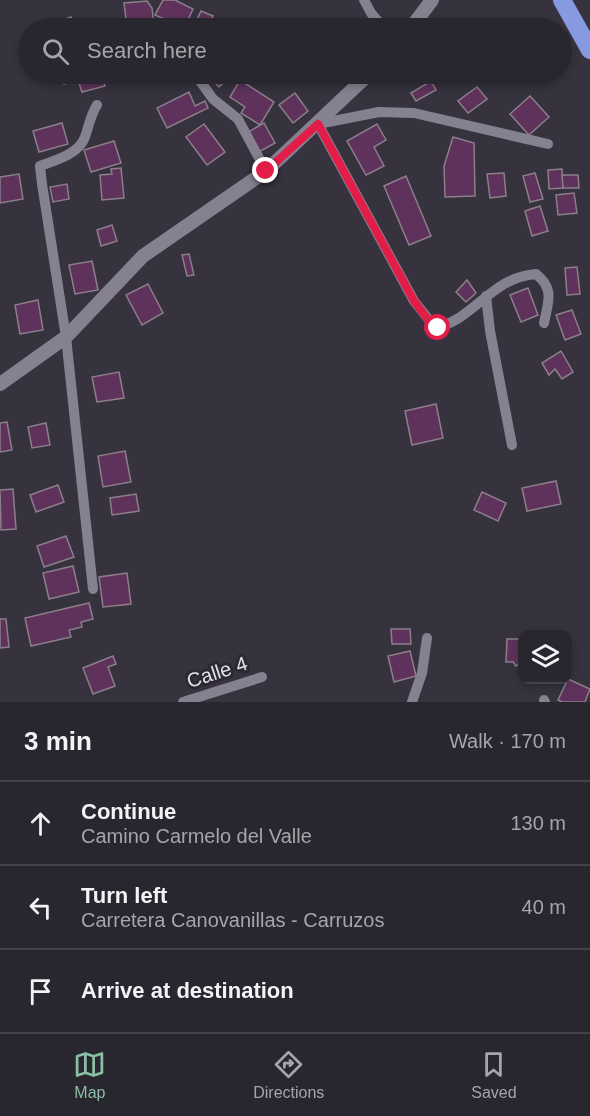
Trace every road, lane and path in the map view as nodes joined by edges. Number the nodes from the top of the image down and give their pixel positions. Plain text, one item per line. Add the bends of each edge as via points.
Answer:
1 (364, 0) edge
2 (432, 0) edge
3 (562, 0) edge
4 (376, 18) edge
5 (418, 18) edge
6 (590, 50) edge
7 (202, 84) edge
8 (359, 84) edge
9 (97, 105) dead end
10 (318, 124) junction
11 (548, 144) dead end
12 (266, 171) junction
13 (486, 296) junction
14 (544, 323) dead end
15 (66, 337) junction
16 (0, 384) edge
17 (512, 445) dead end
18 (93, 589) dead end
19 (427, 638) dead end
20 (262, 677) dead end
21 (183, 702) edge
22 (412, 702) edge

1 - 4 street
2 - 5 street
3 - 6 highway
7 - 12 street via 213,99 238,119
8 - 10 street
9 - 15 street via 90,115 84,140 75,151 40,166
10 - 11 street via 379,112 414,113
10 - 12 street
10 - 13 street via 414,301 429,321 438,328 459,318
12 - 15 street via 143,256
13 - 14 street via 520,276 536,274 546,282 549,291
13 - 17 street via 489,331
15 - 16 street
15 - 18 street
19 - 22 street via 422,673
20 - 21 street, Calle 4

